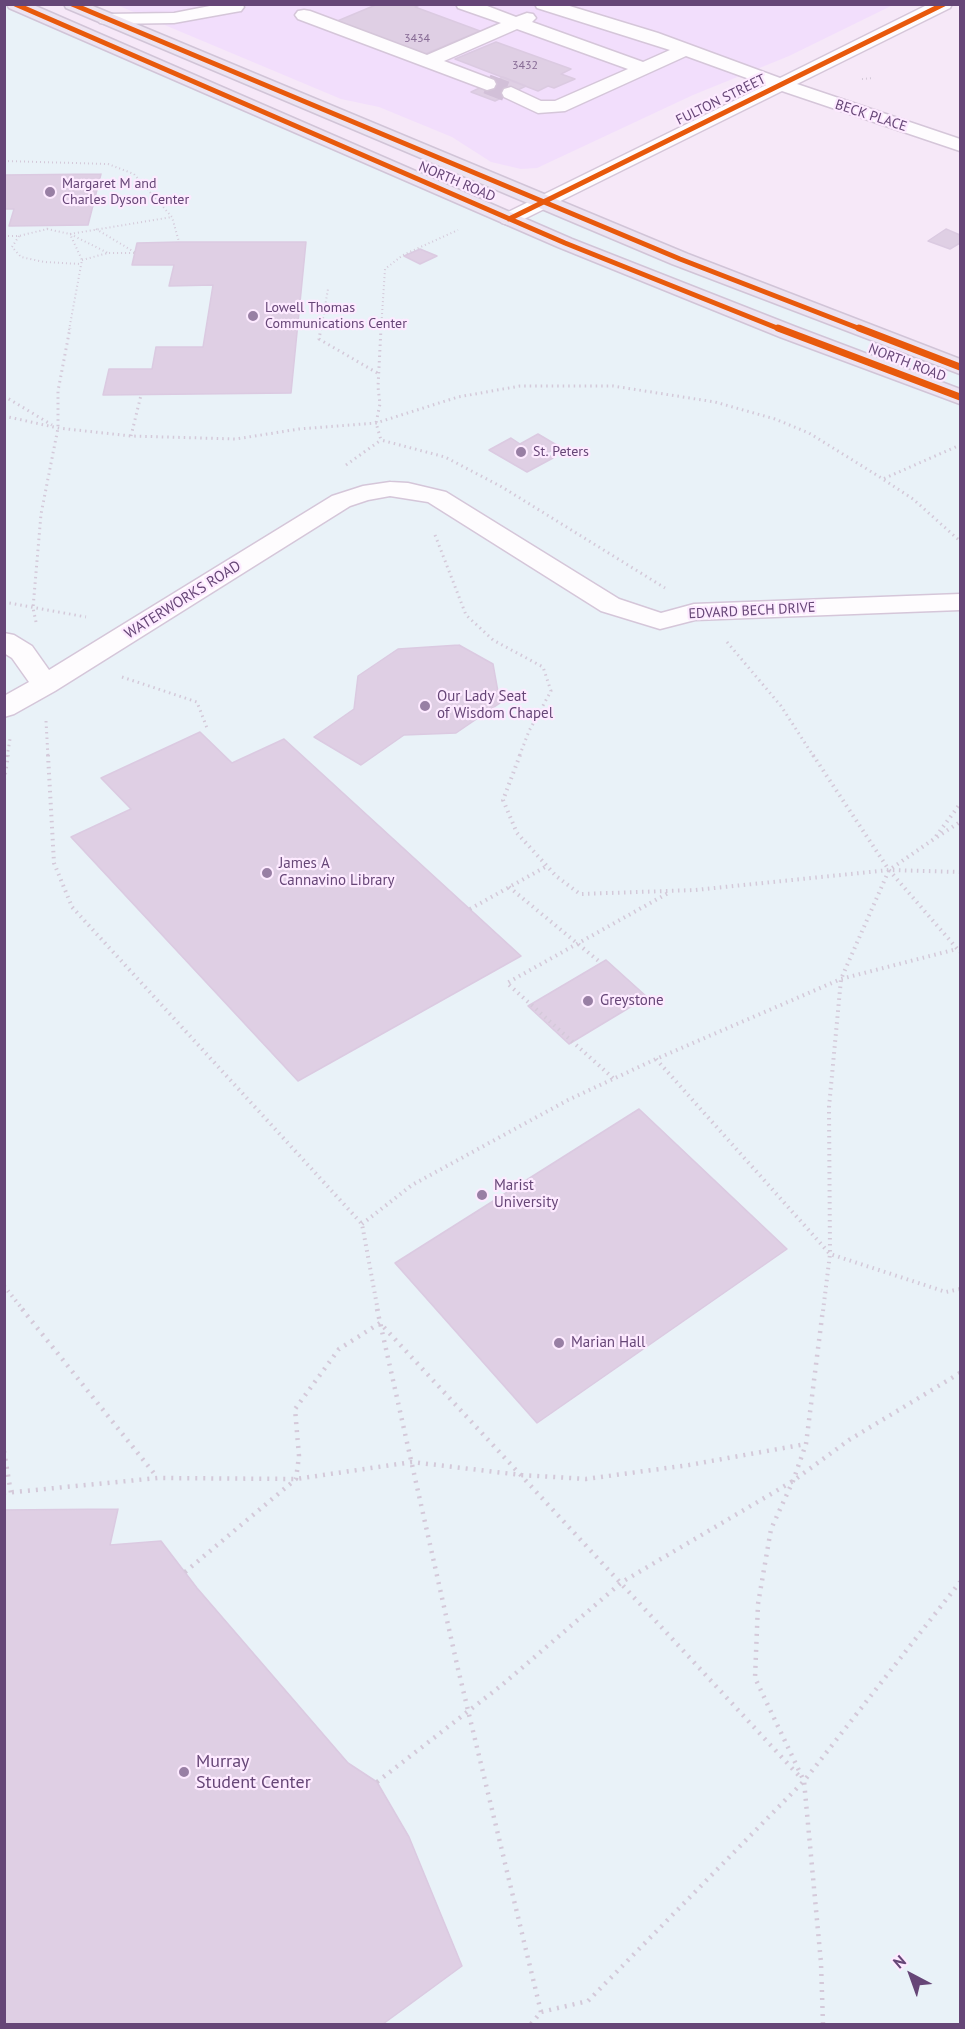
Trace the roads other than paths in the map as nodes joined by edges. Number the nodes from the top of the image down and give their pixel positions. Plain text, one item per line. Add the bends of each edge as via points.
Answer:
1 (15, 4) edge
2 (72, 4) edge
3 (331, 4) edge
4 (464, 4) edge
5 (944, 4) edge
6 (237, 6) edge
7 (548, 6) edge
8 (106, 19) junction
9 (516, 23) junction
10 (686, 49) junction
11 (194, 56) junction
12 (427, 62) junction
13 (643, 68) junction
14 (782, 86) junction
15 (960, 145) edge
16 (543, 203) junction
17 (509, 219) junction
18 (960, 367) edge
19 (960, 398) edge
20 (363, 493) joint
21 (960, 602) edge
22 (4, 641) edge
23 (45, 685) junction
24 (4, 708) edge

1 - 17 highway, NORTH ROAD
2 - 8 highway, NORTH ROAD
3 - 12 street via 304,15
4 - 9 street
5 - 14 street, FULTON STREET
6 - 8 street via 174,18
6 - 11 street via 195,28 191,38
7 - 9 street
7 - 10 street, BECK PLACE
8 - 11 highway, NORTH ROAD
9 - 12 street
9 - 13 street
10 - 13 street
10 - 14 street, BECK PLACE
11 - 16 highway, NORTH ROAD
12 - 13 street via 460,74 463,89 469,95 496,96 549,108
14 - 15 street, BECK PLACE
14 - 16 street, FULTON STREET
16 - 17 street, FULTON STREET
16 - 18 highway, NORTH ROAD
17 - 19 highway, NORTH ROAD
20 - 21 street, EDVARD BECH DRIVE via 390,489 437,497 610,605 660,621 694,612
20 - 23 street, WATERWORKS ROAD via 341,501
22 - 23 street via 22,652
23 - 24 street, WATERWORKS ROAD

